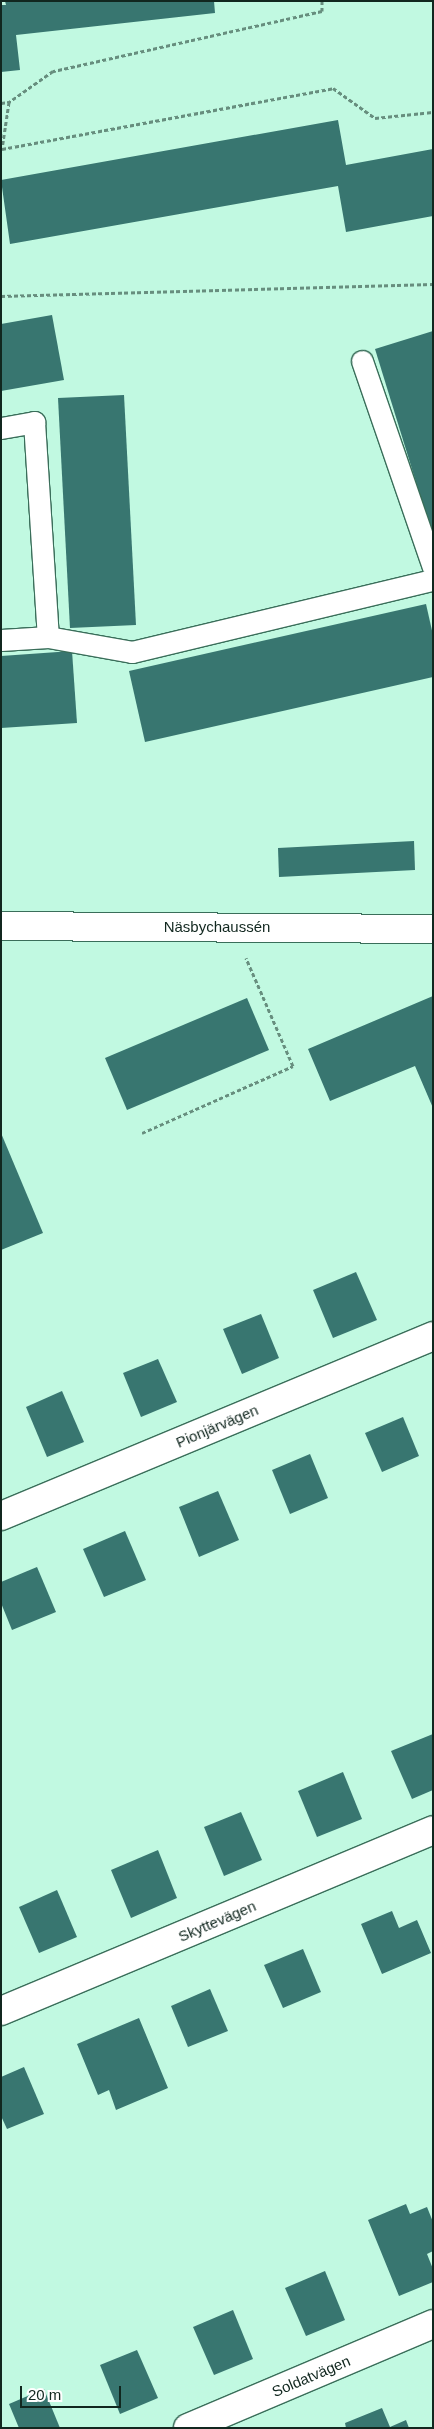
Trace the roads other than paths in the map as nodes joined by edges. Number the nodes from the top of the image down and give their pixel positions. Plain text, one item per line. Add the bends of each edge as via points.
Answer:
1 (362, 361) dead end
2 (1, 428) edge
3 (433, 567) edge
4 (433, 580) edge
5 (48, 637) junction
6 (1, 640) edge
7 (1, 926) edge
8 (433, 929) edge
9 (433, 1336) edge
10 (1, 1516) edge
11 (433, 1830) edge
12 (1, 2011) edge
13 (433, 2324) edge
14 (188, 2428) edge

1 - 3 street
2 - 5 street via 34,422
4 - 5 street via 132,652
5 - 6 street
7 - 8 street, Näsbychaussén
9 - 10 street, Pionjärvägen
11 - 12 street, Skyttevägen
13 - 14 street, Soldatvägen

